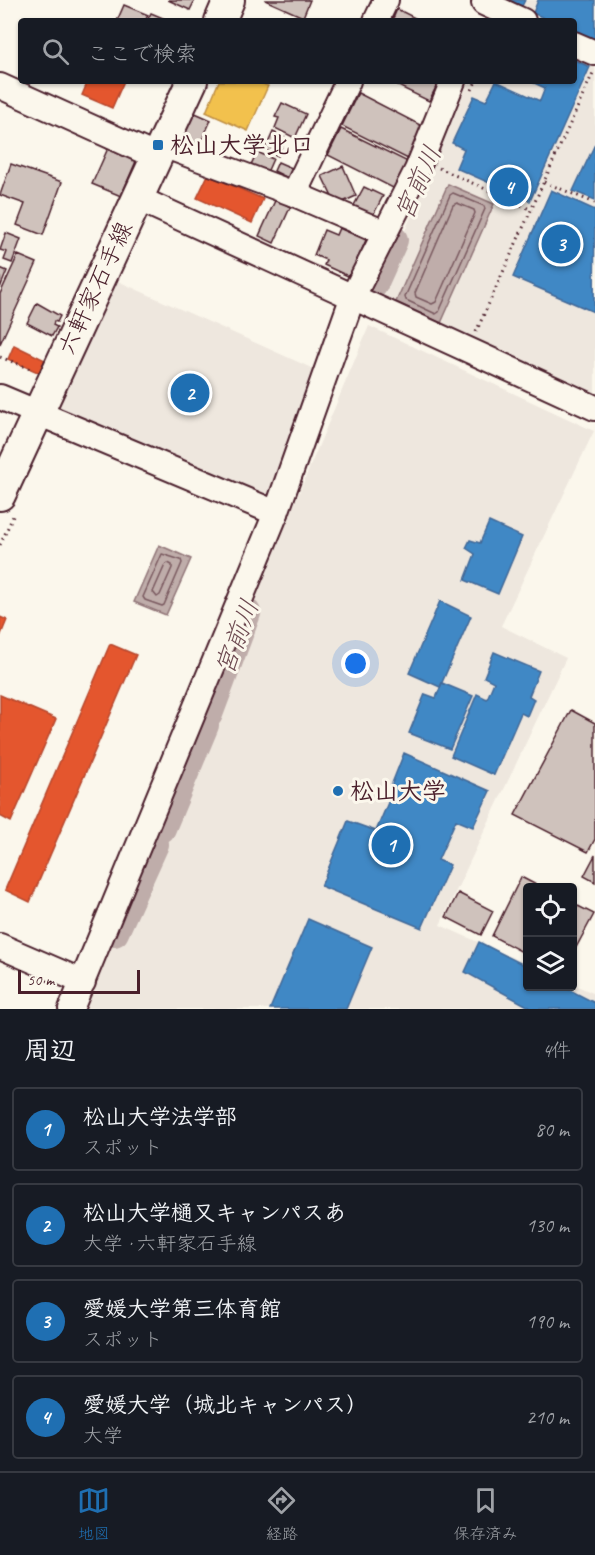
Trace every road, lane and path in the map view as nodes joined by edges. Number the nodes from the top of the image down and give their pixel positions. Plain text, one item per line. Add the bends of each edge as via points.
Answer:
1 (229, 0) edge
2 (387, 0) edge
3 (221, 18) edge
4 (378, 18) edge
5 (577, 45) edge
6 (595, 53) edge
7 (595, 68) edge
8 (191, 84) edge
9 (347, 84) edge
10 (0, 86) edge
11 (462, 86) edge
12 (160, 151) junction
13 (443, 158) dead end
14 (544, 182) junction
15 (294, 194) junction
16 (137, 198) junction
17 (595, 203) edge
18 (532, 210) junction
19 (385, 233) junction
20 (360, 299) junction
21 (468, 349) junction
22 (0, 357) edge
23 (40, 373) dead end
24 (0, 397) edge
25 (595, 408) edge
26 (37, 413) junction
27 (0, 495) edge
28 (276, 513) junction
29 (0, 946) edge
30 (83, 982) junction
31 (71, 1009) edge

1 - 3 main road
2 - 4 street
5 - 6 street
7 - 14 path
8 - 12 main road, 六軒家石手線
9 - 15 street
10 - 12 street
11 - 19 street
12 - 15 street
12 - 16 main road, 六軒家石手線
13 - 18 path via 438,169
14 - 17 path
14 - 18 path
15 - 19 street
16 - 20 street
16 - 26 main road, 六軒家石手線
18 - 21 path
19 - 20 street
20 - 21 street
20 - 28 street
21 - 25 street
22 - 23 path
24 - 26 street
26 - 27 main road, 六軒家石手線
26 - 28 street
28 - 30 street
29 - 30 street
30 - 31 street

